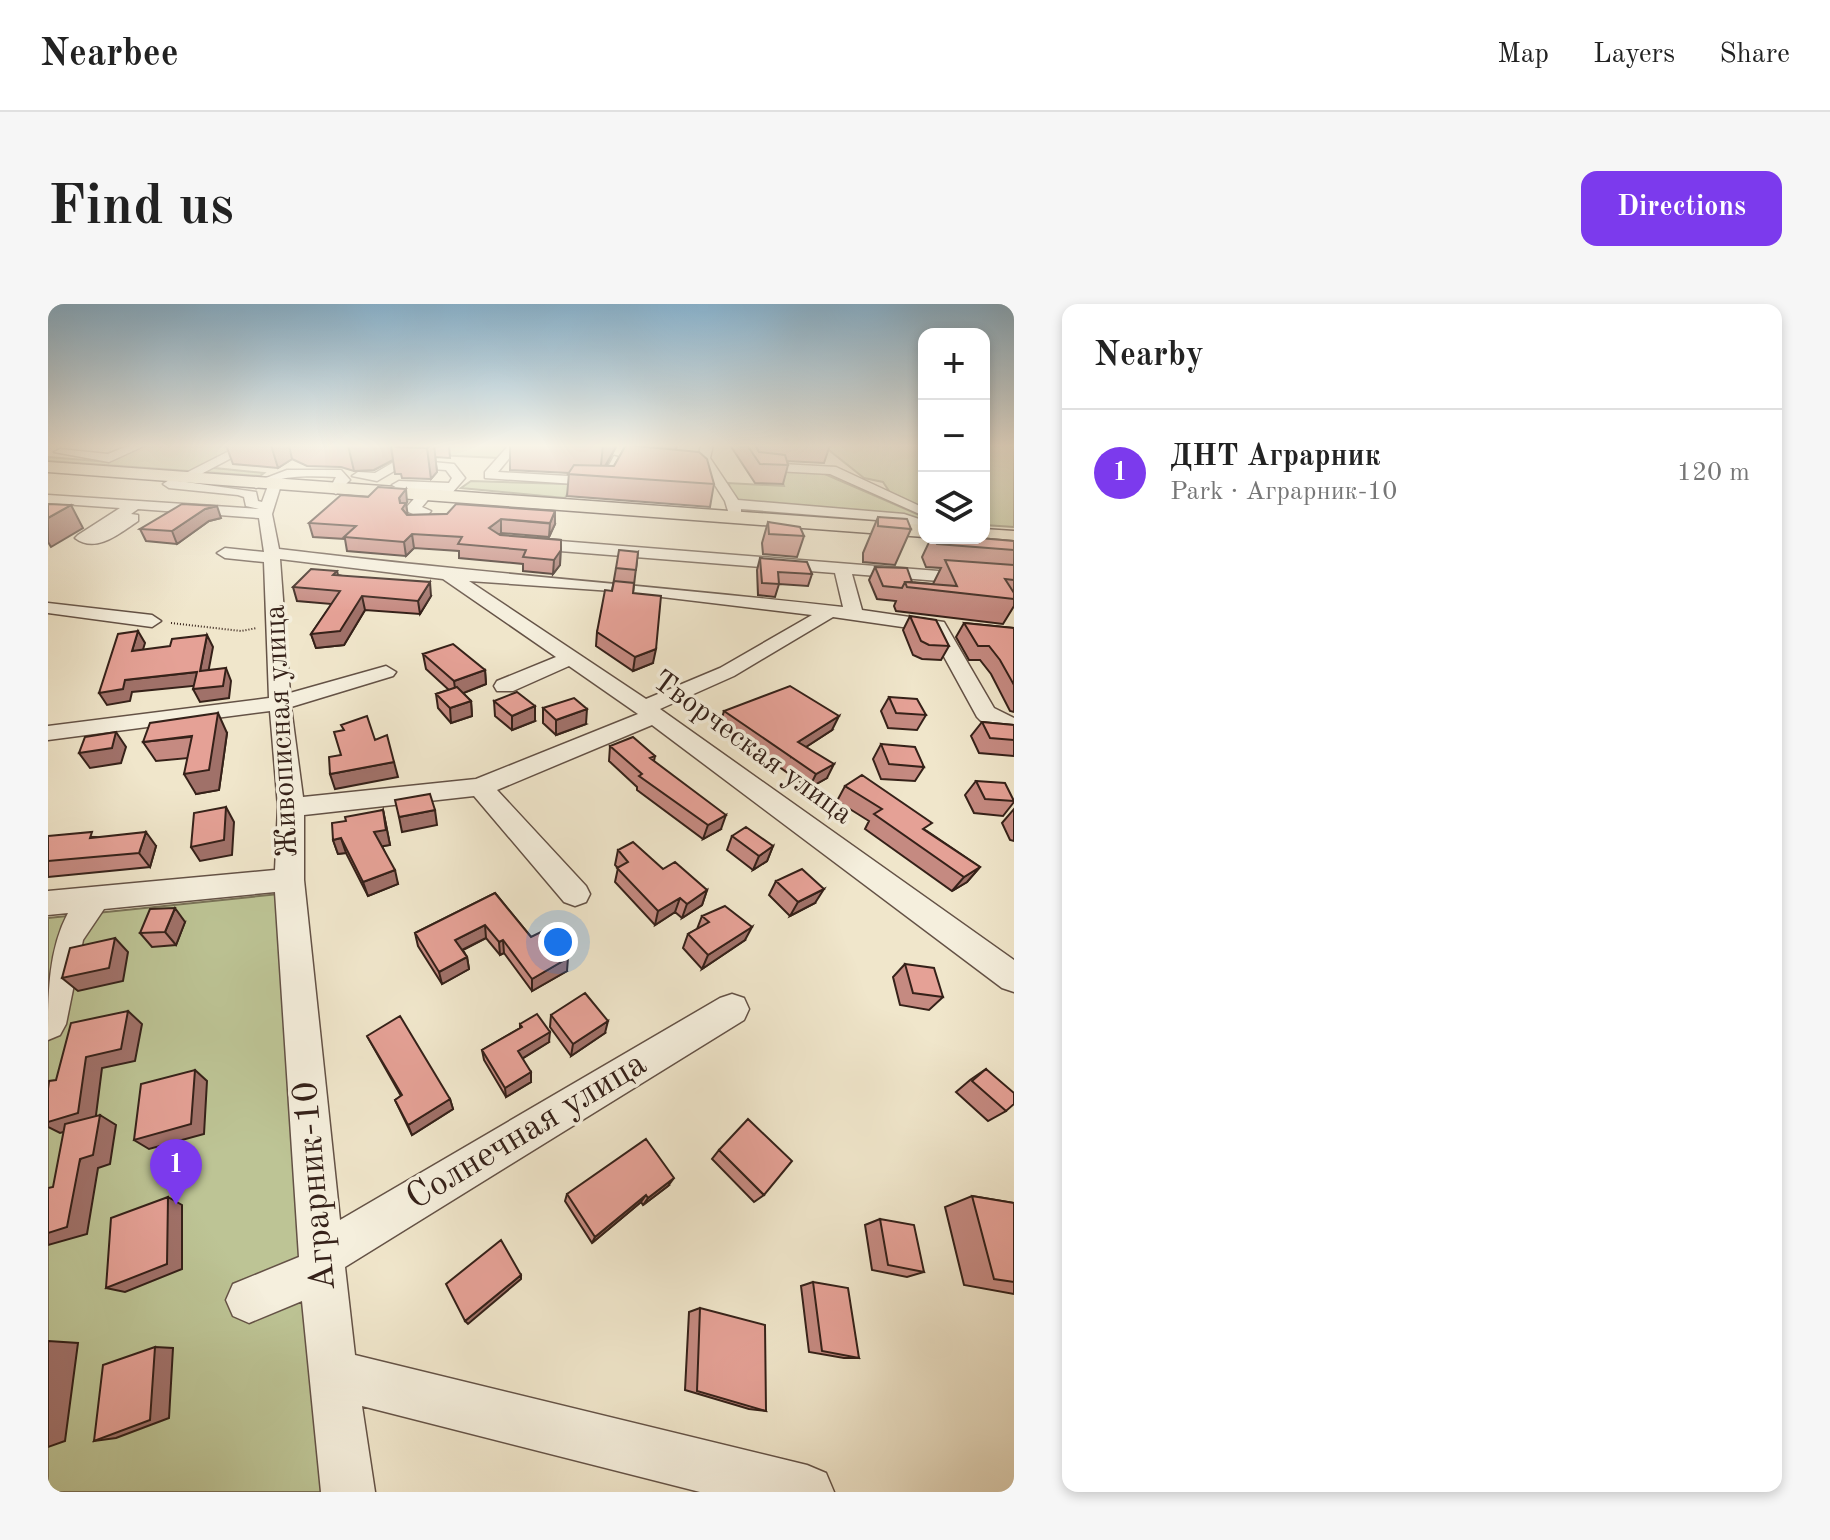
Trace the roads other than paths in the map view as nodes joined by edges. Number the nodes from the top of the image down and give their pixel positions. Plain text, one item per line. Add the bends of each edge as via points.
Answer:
1 (69, 500) edge
2 (251, 500) edge
3 (267, 500) edge
4 (420, 500) edge
5 (514, 500) edge
6 (731, 500) edge
7 (897, 500) edge
8 (135, 505) junction
9 (186, 509) junction
10 (918, 510) edge
11 (266, 515) junction
12 (117, 517) dead end
13 (414, 522) edge
14 (164, 525) edge
15 (220, 527) dead end
16 (745, 530) junction
17 (918, 530) edge
18 (990, 535) edge
19 (1014, 537) edge
20 (501, 541) edge
21 (225, 553) dead end
22 (272, 556) junction
23 (842, 567) junction
24 (448, 575) junction
25 (1014, 582) edge
26 (48, 608) edge
27 (829, 612) junction
28 (854, 614) junction
29 (152, 621) road end
30 (937, 626) junction
31 (968, 629) edge
32 (571, 658) junction
33 (386, 672) dead end
34 (505, 686) dead end
35 (280, 703) junction
36 (649, 712) junction
37 (1014, 725) edge
38 (48, 733) edge
39 (480, 787) junction
40 (291, 807) junction
41 (289, 880) junction
42 (575, 894) dead end
43 (95, 898) junction
44 (48, 903) edge
45 (1014, 978) edge
46 (732, 1009) dead end
47 (48, 1024) edge
48 (323, 1263) junction
49 (249, 1300) dead end
50 (332, 1374) junction
51 (348, 1492) edge
52 (807, 1492) edge

1 - 8 street
2 - 11 street
3 - 11 street
4 - 13 street via 411,510 424,511
5 - 16 main road
6 - 16 street
7 - 10 street
8 - 9 street
8 - 12 street
9 - 11 street
9 - 14 street
11 - 15 street
11 - 22 street, Живописная улица
16 - 17 main road
16 - 20 street
16 - 23 street
18 - 19 main road
21 - 22 street
22 - 24 street
22 - 35 street, Живописная улица
23 - 25 street
23 - 28 street
24 - 27 street via 612,586
24 - 32 street, Творческая улица
26 - 29 street
27 - 28 street
27 - 36 street
28 - 30 street via 889,612
30 - 31 street
30 - 37 street via 985,712
32 - 34 street
32 - 36 street, Творческая улица
33 - 35 street
35 - 38 street
35 - 40 street, Живописная улица
36 - 39 street
36 - 45 street, Творческая улица
39 - 40 street
39 - 42 street
40 - 41 street, Живописная улица
41 - 43 street, Живописная улица
41 - 48 street, Аграрник-10
43 - 44 street, Живописная улица
43 - 47 street via 68,937
46 - 48 street, Солнечная улица
48 - 49 street, Солнечная улица
48 - 50 street, Аграрник-10
50 - 51 street, Аграрник-10
50 - 52 street

